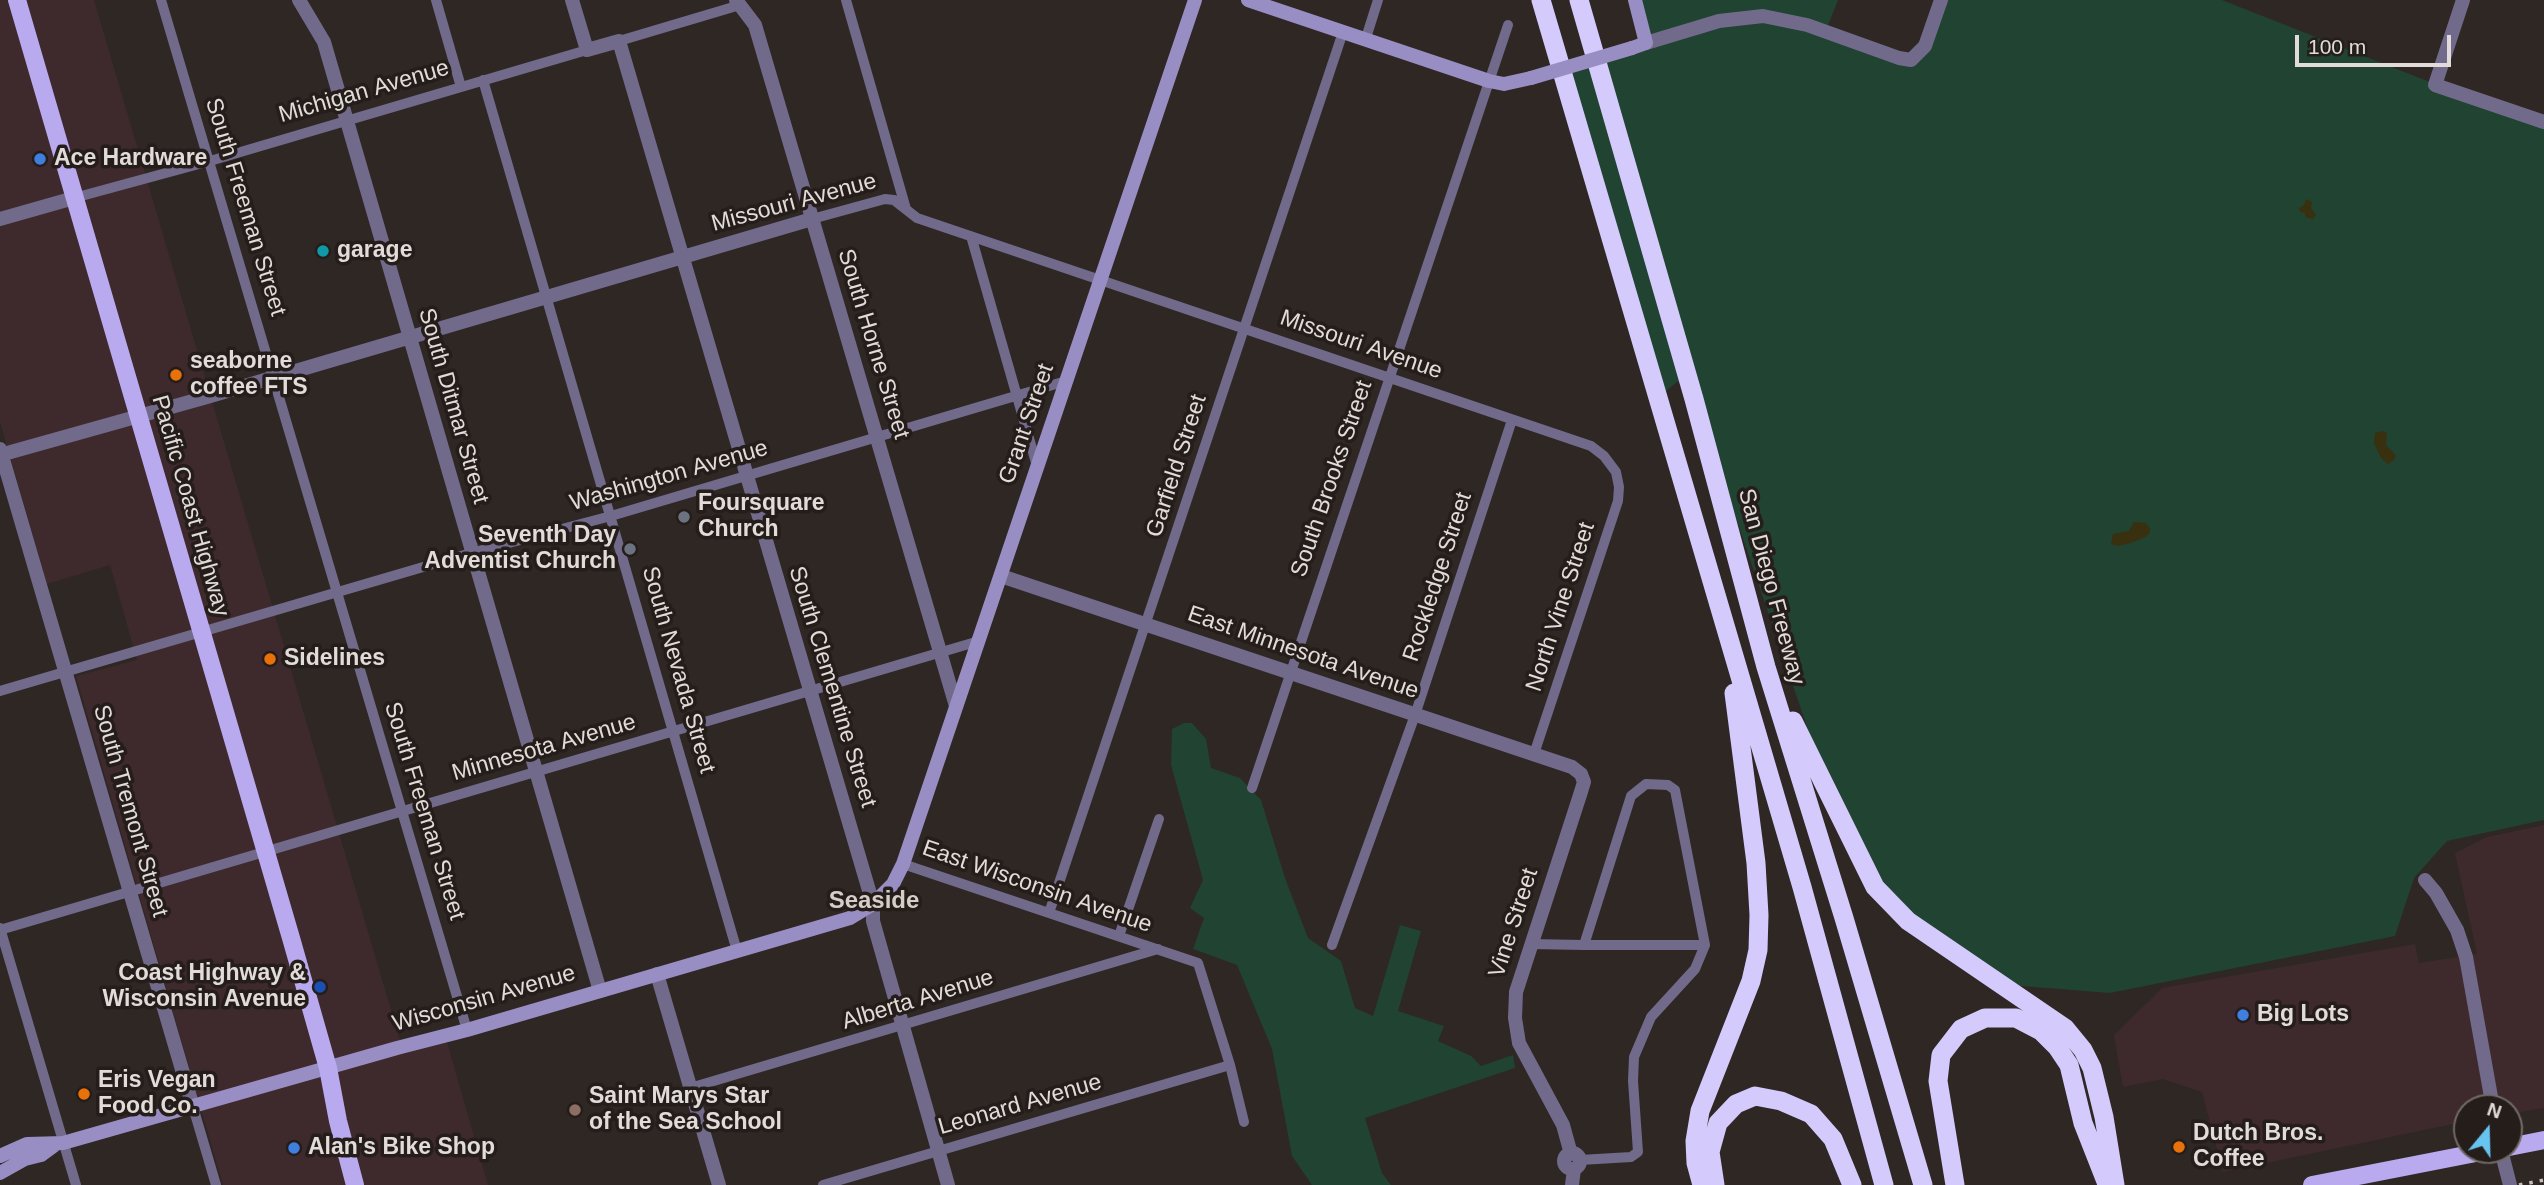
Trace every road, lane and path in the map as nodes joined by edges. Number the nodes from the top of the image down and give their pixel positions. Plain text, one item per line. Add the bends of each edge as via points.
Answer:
1 (17, 0) edge
2 (161, 0) edge
3 (299, 0) edge
4 (436, 0) edge
5 (572, 0) edge
6 (846, 0) edge
7 (1195, 0) edge
8 (1248, 0) edge
9 (1378, 0) edge
10 (1541, 0) edge
11 (1579, 0) edge
12 (1635, 0) edge
13 (1941, 0) edge
14 (2463, 0) edge
15 (738, 2) edge
16 (1508, 25) dead end
17 (1343, 32) junction
18 (619, 41) junction
19 (1365, 41) junction
20 (1646, 43) junction
21 (587, 50) junction
22 (484, 79) junction
23 (1489, 81) junction
24 (461, 87) junction
25 (347, 120) junction
26 (2544, 122) edge
27 (210, 160) junction
28 (74, 198) junction
29 (907, 212) junction
30 (0, 219) edge
31 (812, 219) junction
32 (971, 236) junction
33 (681, 257) junction
34 (1101, 280) junction
35 (547, 297) junction
36 (1245, 329) junction
37 (410, 338) junction
38 (274, 377) junction
39 (1389, 378) junction
40 (1066, 381) junction
41 (1017, 395) junction
42 (139, 417) junction
43 (1512, 420) junction
44 (877, 436) junction
45 (0, 453) edge
46 (1037, 466) junction
47 (1616, 472) joint
48 (746, 475) junction
49 (611, 516) junction
50 (471, 554) junction
51 (1001, 576) junction
52 (338, 594) junction
53 (1146, 625) junction
54 (1726, 633) junction
55 (201, 634) junction
56 (979, 642) junction
57 (941, 653) junction
58 (1766, 667) junction
59 (66, 672) junction
60 (1289, 673) junction
61 (0, 691) edge
62 (810, 692) junction
63 (956, 706) junction
64 (1415, 715) junction
65 (674, 731) junction
66 (1534, 754) junction
67 (536, 772) junction
68 (1584, 782) joint
69 (1252, 788) dead end
70 (401, 811) junction
71 (1158, 819) dead end
72 (267, 852) junction
73 (903, 864) junction
74 (2425, 880) dead end
75 (130, 891) junction
76 (873, 904) junction
77 (1049, 913) junction
78 (0, 929) edge
79 (1119, 936) junction
80 (1530, 944) junction
81 (1332, 945) dead end
82 (1705, 945) junction
83 (1584, 946) junction
84 (1158, 949) junction
85 (737, 950) junction
86 (657, 974) junction
87 (600, 991) junction
88 (904, 1026) junction
89 (467, 1030) junction
90 (1230, 1065) junction
91 (328, 1068) junction
92 (690, 1088) junction
93 (2490, 1094) edge
94 (192, 1107) junction
95 (1244, 1122) dead end
96 (2544, 1140) edge
97 (60, 1143) junction
98 (2523, 1144) edge
99 (938, 1151) junction
100 (0, 1156) edge
101 (2453, 1157) edge
102 (1575, 1161) junction
103 (2505, 1164) edge
104 (0, 1172) edge
105 (76, 1185) edge
106 (216, 1185) edge
107 (355, 1185) edge
108 (719, 1185) edge
109 (822, 1185) edge
110 (948, 1185) edge
111 (1572, 1185) edge
112 (1702, 1185) edge
113 (1715, 1185) edge
114 (1852, 1185) edge
115 (1884, 1185) edge
116 (1923, 1185) edge
117 (1955, 1185) edge
118 (2107, 1185) edge
119 (2115, 1185) edge
120 (2312, 1185) edge
121 (2510, 1185) edge

1 - 28 main road, Pacific Coast Highway
2 - 27 street, South Freeman Street
3 - 25 street, South Ditmar Street via 324,43
4 - 24 street
5 - 21 street
6 - 29 street
7 - 34 main road, Grant Street
8 - 17 main road
9 - 19 street
10 - 54 highway
11 - 58 highway, San Diego Freeway
12 - 20 main road
13 - 20 street via 1925,46 1912,60 1807,24 1763,16 1719,20
14 - 26 street via 2435,85
15 - 18 street, Michigan Avenue
15 - 31 street, South Horne Street via 755,25
16 - 23 street, South Brooks Street
17 - 19 main road
17 - 36 street, Garfield Street
18 - 21 street, Michigan Avenue
18 - 33 street, South Clementine Street
19 - 23 main road
20 - 23 main road, bridge via 1531,78 1504,84
21 - 22 street, Michigan Avenue
22 - 24 street, Michigan Avenue
22 - 35 street, South Nevada Street
23 - 39 street, South Brooks Street
24 - 25 street, Michigan Avenue
25 - 27 street, Michigan Avenue
25 - 37 street, South Ditmar Street
27 - 28 street, Michigan Avenue
27 - 38 street, South Freeman Street
28 - 30 street, Michigan Avenue
28 - 42 main road, Pacific Coast Highway
29 - 31 street, Missouri Avenue via 894,200 885,199
29 - 32 street, Missouri Avenue
31 - 33 street, Missouri Avenue
31 - 44 street, South Horne Street
32 - 34 street, Missouri Avenue
32 - 41 street
33 - 35 street, Missouri Avenue
33 - 48 street, South Clementine Street
34 - 36 street, Missouri Avenue
34 - 40 main road, Grant Street
35 - 37 street, Missouri Avenue
35 - 49 street, South Nevada Street
36 - 39 street, Missouri Avenue
36 - 53 street, Garfield Street
37 - 38 street, Missouri Avenue
37 - 50 street, South Ditmar Street
38 - 42 street, Missouri Avenue
38 - 52 street, South Freeman Street
39 - 43 street, Missouri Avenue
39 - 60 street, South Brooks Street
40 - 41 street, Washington Avenue
40 - 46 main road, Grant Street
41 - 44 street, Washington Avenue
41 - 46 street
42 - 45 street, Missouri Avenue
42 - 55 main road, Pacific Coast Highway
43 - 47 street, Missouri Avenue via 1591,446
43 - 64 street, Rockledge Street
44 - 48 street, Washington Avenue
44 - 57 street, South Horne Street
45 - 59 street, South Tremont Street
46 - 51 main road, Grant Street
47 - 66 street, North Vine Street via 1618,501
48 - 49 street, Washington Avenue
48 - 62 street, South Clementine Street
49 - 50 street, Washington Avenue
49 - 65 street, South Nevada Street
50 - 52 street, Washington Avenue
50 - 67 street, South Ditmar Street
51 - 53 street, East Minnesota Avenue
51 - 56 main road, Grant Street
52 - 55 street, Washington Avenue
52 - 70 street, South Freeman Street
53 - 60 street, East Minnesota Avenue
53 - 77 street, Garfield Street
54 - 112 highway via 1756,863 1758,950 1751,981 1700,1111 1695,1141
54 - 115 highway
55 - 59 street, Washington Avenue
55 - 72 main road, Pacific Coast Highway
56 - 57 street, Minnesota Avenue
56 - 63 main road, Grant Street
57 - 62 street, Minnesota Avenue
57 - 63 street, South Horne Street
58 - 116 highway, San Diego Freeway
58 - 119 highway via 1875,887 1908,921 2065,1028 2082,1050 2092,1068 2104,1116
59 - 61 street, Washington Avenue
59 - 75 street, South Tremont Street
60 - 64 street, East Minnesota Avenue
60 - 69 street, South Brooks Street
62 - 65 street, Minnesota Avenue
62 - 76 street, South Clementine Street
63 - 73 main road, Grant Street
64 - 66 street, East Minnesota Avenue
64 - 81 street, Rockledge Street
65 - 67 street, Minnesota Avenue
65 - 85 street, South Nevada Street
66 - 68 street, East Minnesota Avenue via 1572,767
67 - 70 street, Minnesota Avenue
67 - 87 street, South Ditmar Street
68 - 80 street, Vine Street
70 - 72 street, Minnesota Avenue
70 - 89 street, South Freeman Street
71 - 79 street
72 - 75 street, Minnesota Avenue
72 - 91 main road, Pacific Coast Highway
73 - 76 main road, Wisconsin Avenue via 893,884
73 - 77 street, East Wisconsin Avenue
74 - 93 street via 2457,930 2466,957
75 - 78 street, Minnesota Avenue
75 - 94 street, South Tremont Street
76 - 85 main road, Wisconsin Avenue via 850,918
76 - 88 street, South Clementine Street via 873,921
77 - 79 street, East Wisconsin Avenue
78 - 97 street
79 - 84 street, East Wisconsin Avenue
80 - 83 street
80 - 102 street, Vine Street via 1516,992 1519,1043 1563,1125
82 - 83 street
82 - 83 street via 1675,790 1646,784 1631,796
82 - 102 street via 1695,969 1651,1017 1634,1057 1638,1152 1631,1157
84 - 88 street, Alberta Avenue
84 - 90 street, East Wisconsin Avenue via 1198,963
85 - 86 main road, Wisconsin Avenue
86 - 87 main road, Wisconsin Avenue
86 - 92 street
87 - 89 main road, Wisconsin Avenue
88 - 92 street, Alberta Avenue
88 - 99 street, South Clementine Street
89 - 91 main road, Wisconsin Avenue
90 - 95 street
90 - 99 street, Leonard Avenue
91 - 94 main road, Wisconsin Avenue
91 - 107 main road
92 - 108 street
94 - 97 main road, Wisconsin Avenue
94 - 106 street, South Tremont Street
96 - 98 main road
97 - 100 main road, Wisconsin Avenue via 27,1144
97 - 104 main road, Wisconsin Avenue
97 - 105 street
99 - 109 street, Leonard Avenue
99 - 110 street, South Clementine Street
101 - 120 main road
102 - 111 street, Vine Street
103 - 121 street
113 - 114 highway via 1710,1152 1718,1123 1736,1104 1755,1097 1781,1101 1811,1114 1832,1139
117 - 118 highway via 1938,1082 1941,1055 1961,1030 1985,1018 2016,1018 2041,1031 2057,1047 2069,1065 2083,1123

